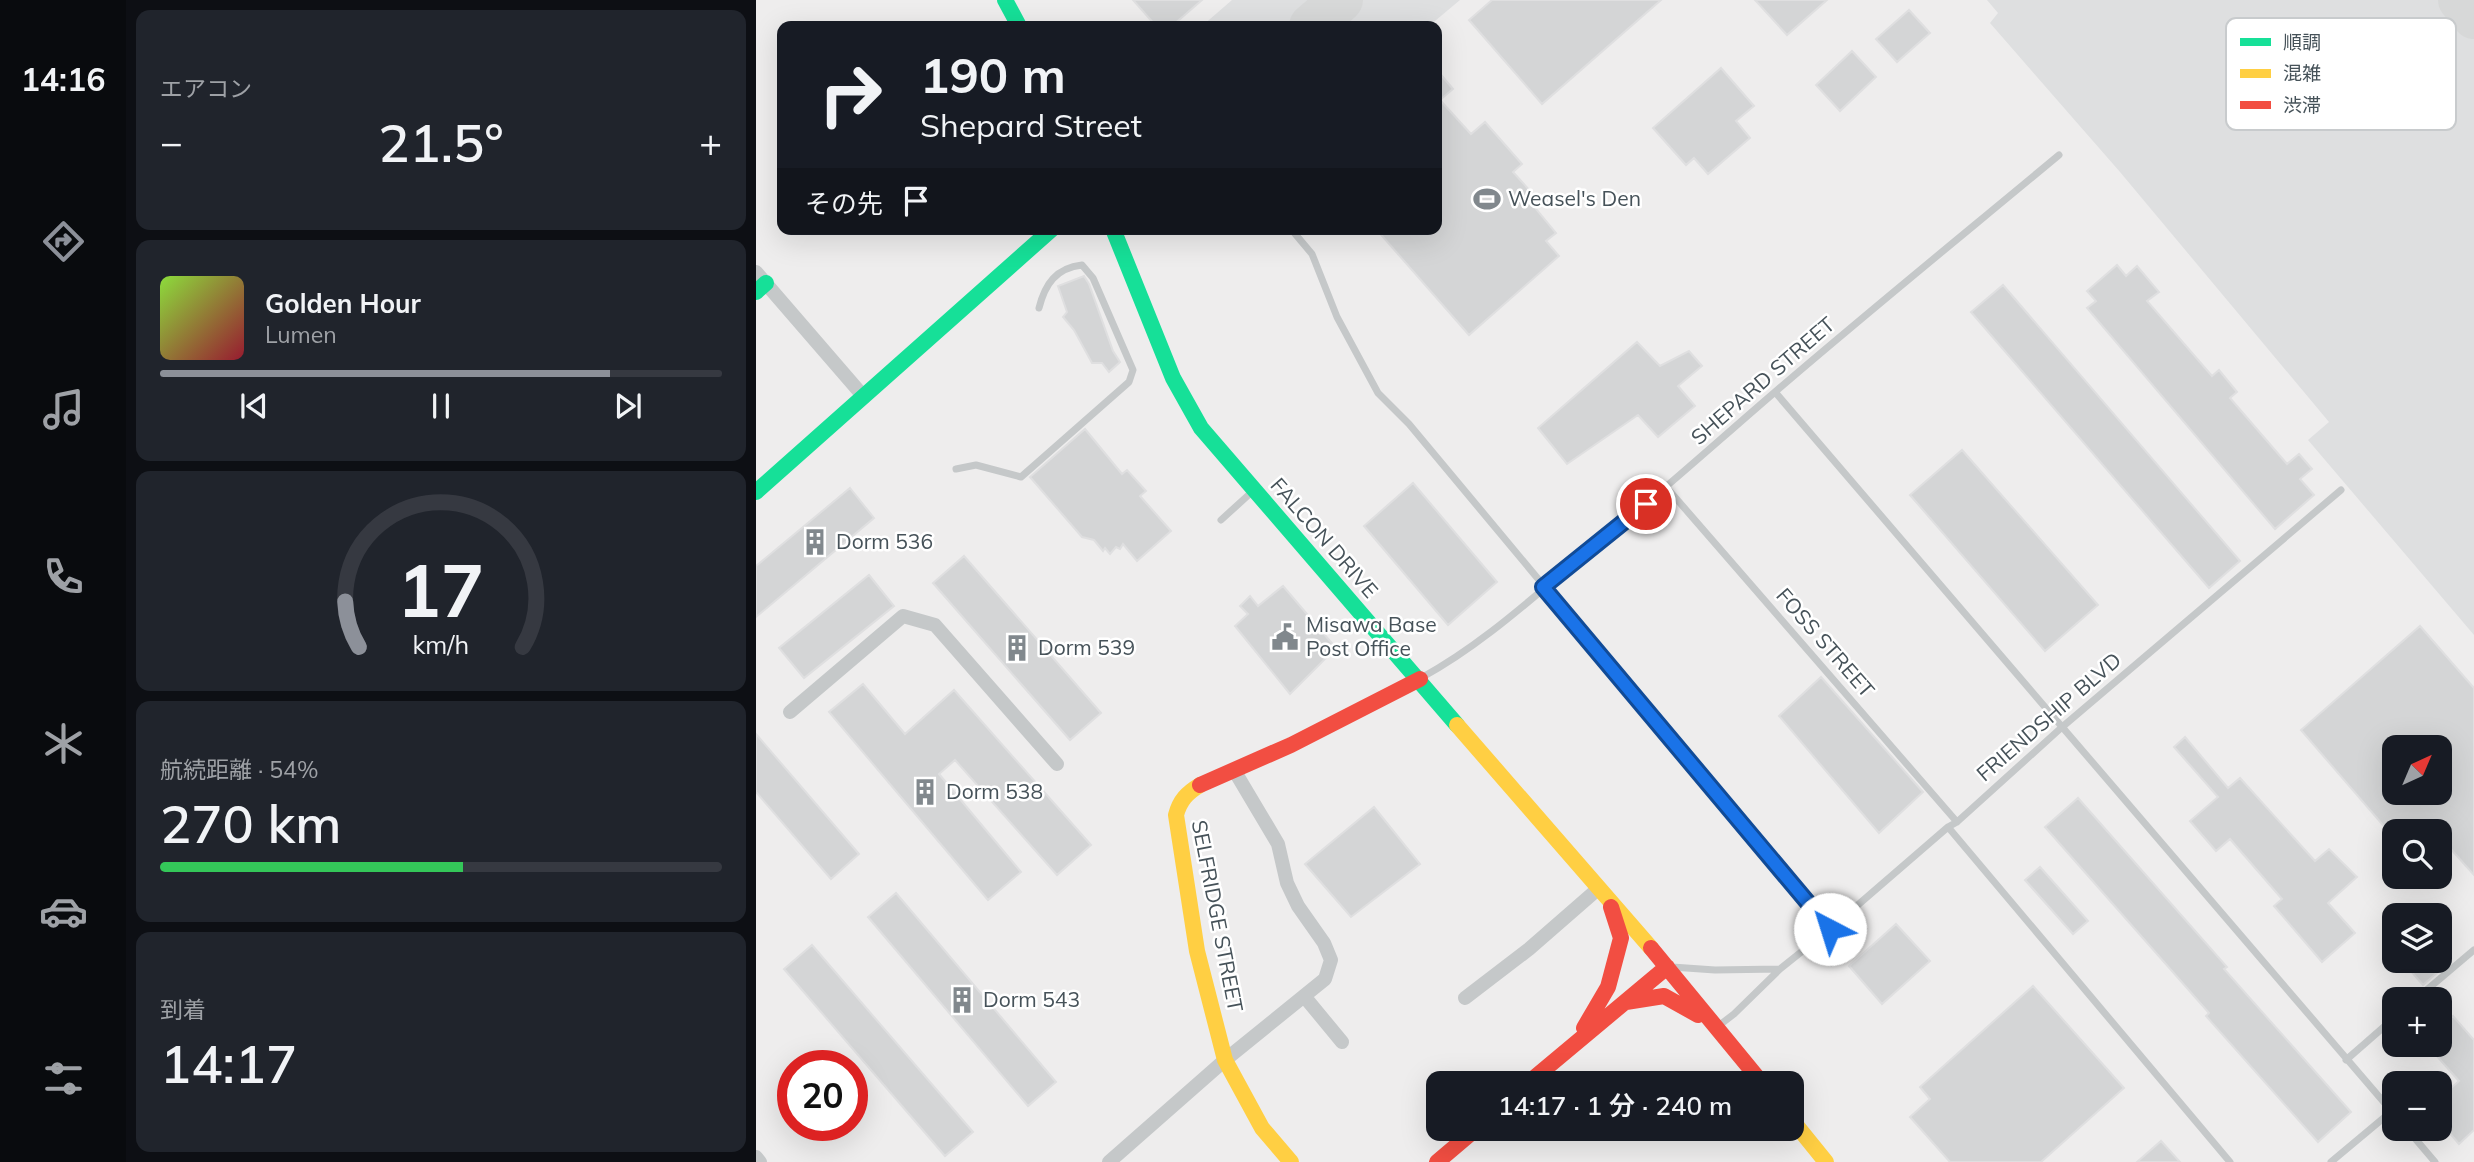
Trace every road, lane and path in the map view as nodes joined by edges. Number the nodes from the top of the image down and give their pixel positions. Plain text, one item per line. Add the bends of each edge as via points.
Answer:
1 (1005, 0) edge
2 (1016, 21) edge
3 (2059, 155) dead end
4 (1045, 235) edge
5 (1115, 235) edge
6 (1296, 235) edge
7 (759, 282) edge
8 (1039, 309) dead end
9 (1774, 392) junction
10 (864, 397) junction
11 (956, 469) dead end
12 (1667, 488) junction
13 (1254, 490) junction
14 (2341, 490) dead end
15 (756, 492) edge
16 (1221, 520) dead end
17 (1543, 587) junction
18 (1420, 679) junction
19 (790, 712) dead end
20 (2061, 728) junction
21 (1057, 764) dead end
22 (1234, 770) junction
23 (1957, 822) junction
24 (1948, 827) junction
25 (1603, 893) junction
26 (1830, 929) junction
27 (2474, 950) edge
28 (1667, 967) junction
29 (1780, 969) junction
30 (2430, 987) edge
31 (1304, 996) junction
32 (1465, 998) dead end
33 (1626, 1002) junction
34 (1716, 1028) junction
35 (2382, 1028) edge
36 (1342, 1042) dead end
37 (1571, 1046) junction
38 (2346, 1059) junction
39 (1225, 1060) junction
40 (1542, 1071) edge
41 (1752, 1071) edge
42 (2382, 1100) edge
43 (2382, 1121) edge
44 (1804, 1135) edge
45 (1462, 1141) edge
46 (2417, 1141) edge
47 (756, 1157) edge
48 (760, 1162) edge
49 (1109, 1162) edge
50 (1291, 1162) edge
51 (1437, 1162) edge
52 (1826, 1162) edge
53 (2230, 1162) edge
54 (2331, 1162) edge
55 (2435, 1162) edge

1 - 2 street
3 - 9 lane, SHEPARD STREET
4 - 10 street
5 - 13 street, FALCON DRIVE via 1173,378 1201,428
6 - 17 lane via 1312,254 1337,317 1378,393 1409,424
7 - 10 street
8 - 11 lane via 1044,288 1066,267 1082,265 1093,278 1133,370 1129,382 1021,477 976,465
9 - 12 lane, SHEPARD STREET
9 - 20 lane
10 - 15 street
12 - 17 lane, SHEPARD STREET
12 - 23 lane, FOSS STREET
13 - 16 lane
13 - 18 street, FALCON DRIVE
14 - 20 lane, FRIENDSHIP BLVD
17 - 18 lane, SHEPARD STREET via 1510,618
17 - 26 lane
18 - 22 street, SELFRIDGE STREET
18 - 25 street, FALCON DRIVE
19 - 21 street via 903,616 935,625
20 - 23 lane, FRIENDSHIP BLVD
20 - 38 lane
22 - 31 street via 1278,844 1287,883 1331,960 1325,979
22 - 39 street, SELFRIDGE STREET via 1189,792 1176,815 1197,951
23 - 24 lane, FRIENDSHIP BLVD
24 - 26 lane, FRIENDSHIP BLVD
24 - 53 lane
25 - 28 street, FALCON DRIVE
25 - 32 street
25 - 37 street via 1621,938 1608,987
26 - 29 lane, FRIENDSHIP BLVD
27 - 30 lane
28 - 29 lane
28 - 33 street
28 - 34 street, FALCON DRIVE
29 - 34 lane, FRIENDSHIP BLVD
31 - 36 street
31 - 39 street
33 - 34 street via 1664,996
33 - 37 street
34 - 41 street
35 - 38 lane
37 - 40 street
38 - 42 lane
39 - 49 street
39 - 50 street, SELFRIDGE STREET via 1262,1128
43 - 54 lane
44 - 52 street
45 - 51 street
46 - 55 lane
47 - 48 street

